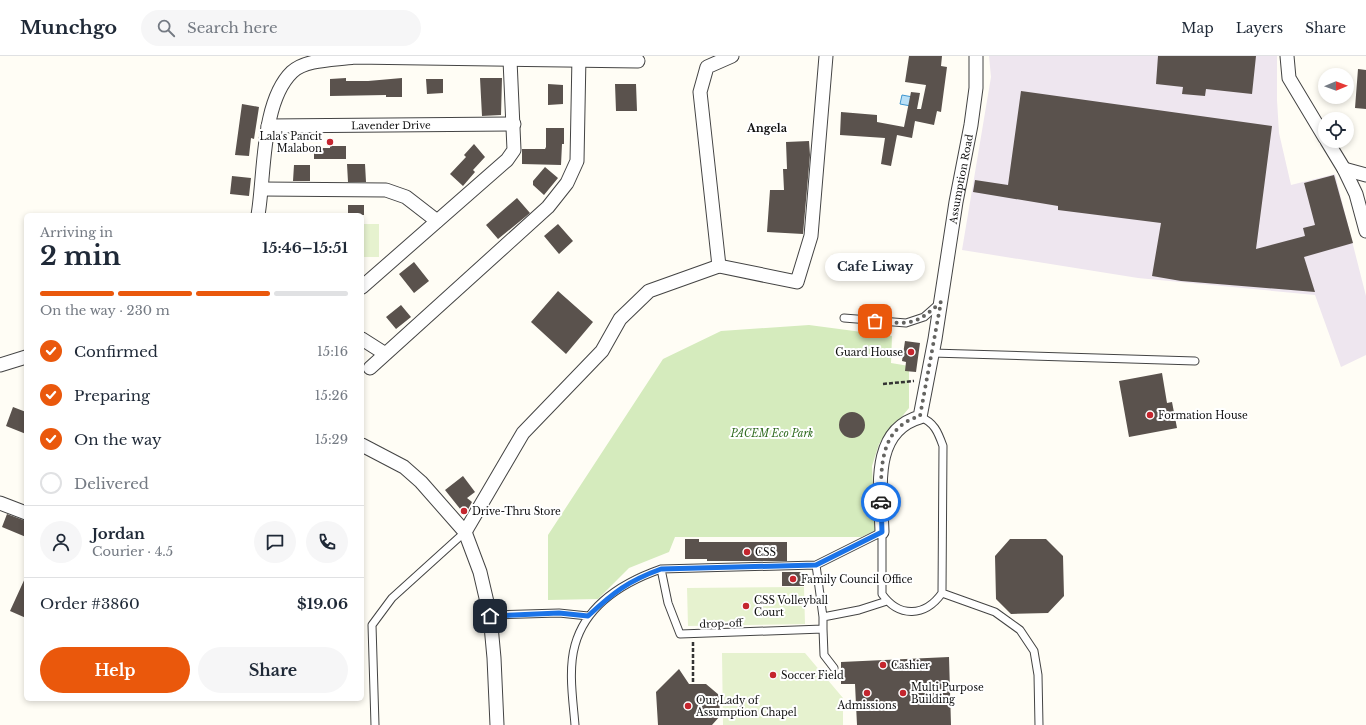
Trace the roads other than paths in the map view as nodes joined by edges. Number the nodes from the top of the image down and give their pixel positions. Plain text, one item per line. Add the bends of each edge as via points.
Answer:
1 (732, 56) edge
2 (826, 56) edge
3 (976, 56) edge
4 (1287, 56) edge
5 (354, 57) edge
6 (579, 58) edge
7 (510, 60) junction
8 (638, 60) dead end
9 (514, 124) junction
10 (268, 126) junction
11 (1318, 126) edge
12 (1331, 148) edge
13 (1344, 169) junction
14 (1366, 175) edge
15 (262, 189) junction
16 (258, 213) edge
17 (437, 220) junction
18 (1366, 232) edge
19 (719, 266) junction
20 (364, 285) edge
21 (941, 302) junction
22 (844, 318) dead end
23 (364, 340) edge
24 (384, 353) junction
25 (932, 353) junction
26 (24, 358) edge
27 (1195, 361) dead end
28 (0, 365) edge
29 (370, 368) dead end
30 (920, 416) junction
31 (364, 446) edge
32 (0, 503) edge
33 (24, 512) edge
34 (465, 532) junction
35 (882, 532) junction
36 (816, 565) junction
37 (661, 569) junction
38 (942, 593) junction
39 (886, 601) junction
40 (490, 616) junction
41 (588, 616) junction
42 (823, 617) junction
43 (823, 629) junction
44 (834, 668) dead end
45 (375, 725) edge
46 (497, 725) edge
47 (575, 725) edge
48 (1039, 725) edge

1 - 19 street via 707,67 700,92
2 - 19 street via 811,236 798,282
3 - 21 street, Assumption Road via 976,88
4 - 11 street via 1289,78
5 - 7 street
5 - 10 street via 310,63 293,72 272,106
6 - 7 street
6 - 8 street
6 - 24 street via 577,162 567,183 548,207
7 - 9 street
9 - 10 street, Lavender Drive
9 - 17 street via 514,150 507,160
10 - 15 street
12 - 13 street
13 - 14 street
13 - 18 street via 1356,194
15 - 16 street
15 - 17 street via 386,190 406,197
17 - 20 street
19 - 34 street via 649,290 620,319 602,351 523,433
21 - 22 lane via 924,317 906,323
21 - 25 street, Assumption Road
23 - 24 street
24 - 29 street
25 - 27 lane
25 - 30 street, Assumption Road
26 - 28 street
30 - 35 street via 902,424 889,440 882,459
30 - 38 lane via 933,424 943,446
31 - 34 street via 404,467 421,482
32 - 33 street
34 - 40 street via 480,572
34 - 45 lane via 392,598 372,625
35 - 36 lane
35 - 39 lane via 882,594
36 - 37 lane
36 - 42 lane
37 - 41 lane via 639,577 613,593
37 - 43 lane, drop-off via 668,604 680,634
38 - 39 lane via 930,607 921,611 898,609
38 - 48 lane via 995,612 1020,630 1034,651 1038,675
39 - 42 lane via 859,610
40 - 41 lane via 559,613
40 - 46 street
41 - 47 lane via 575,646 572,677
42 - 43 lane
43 - 44 lane via 824,655

